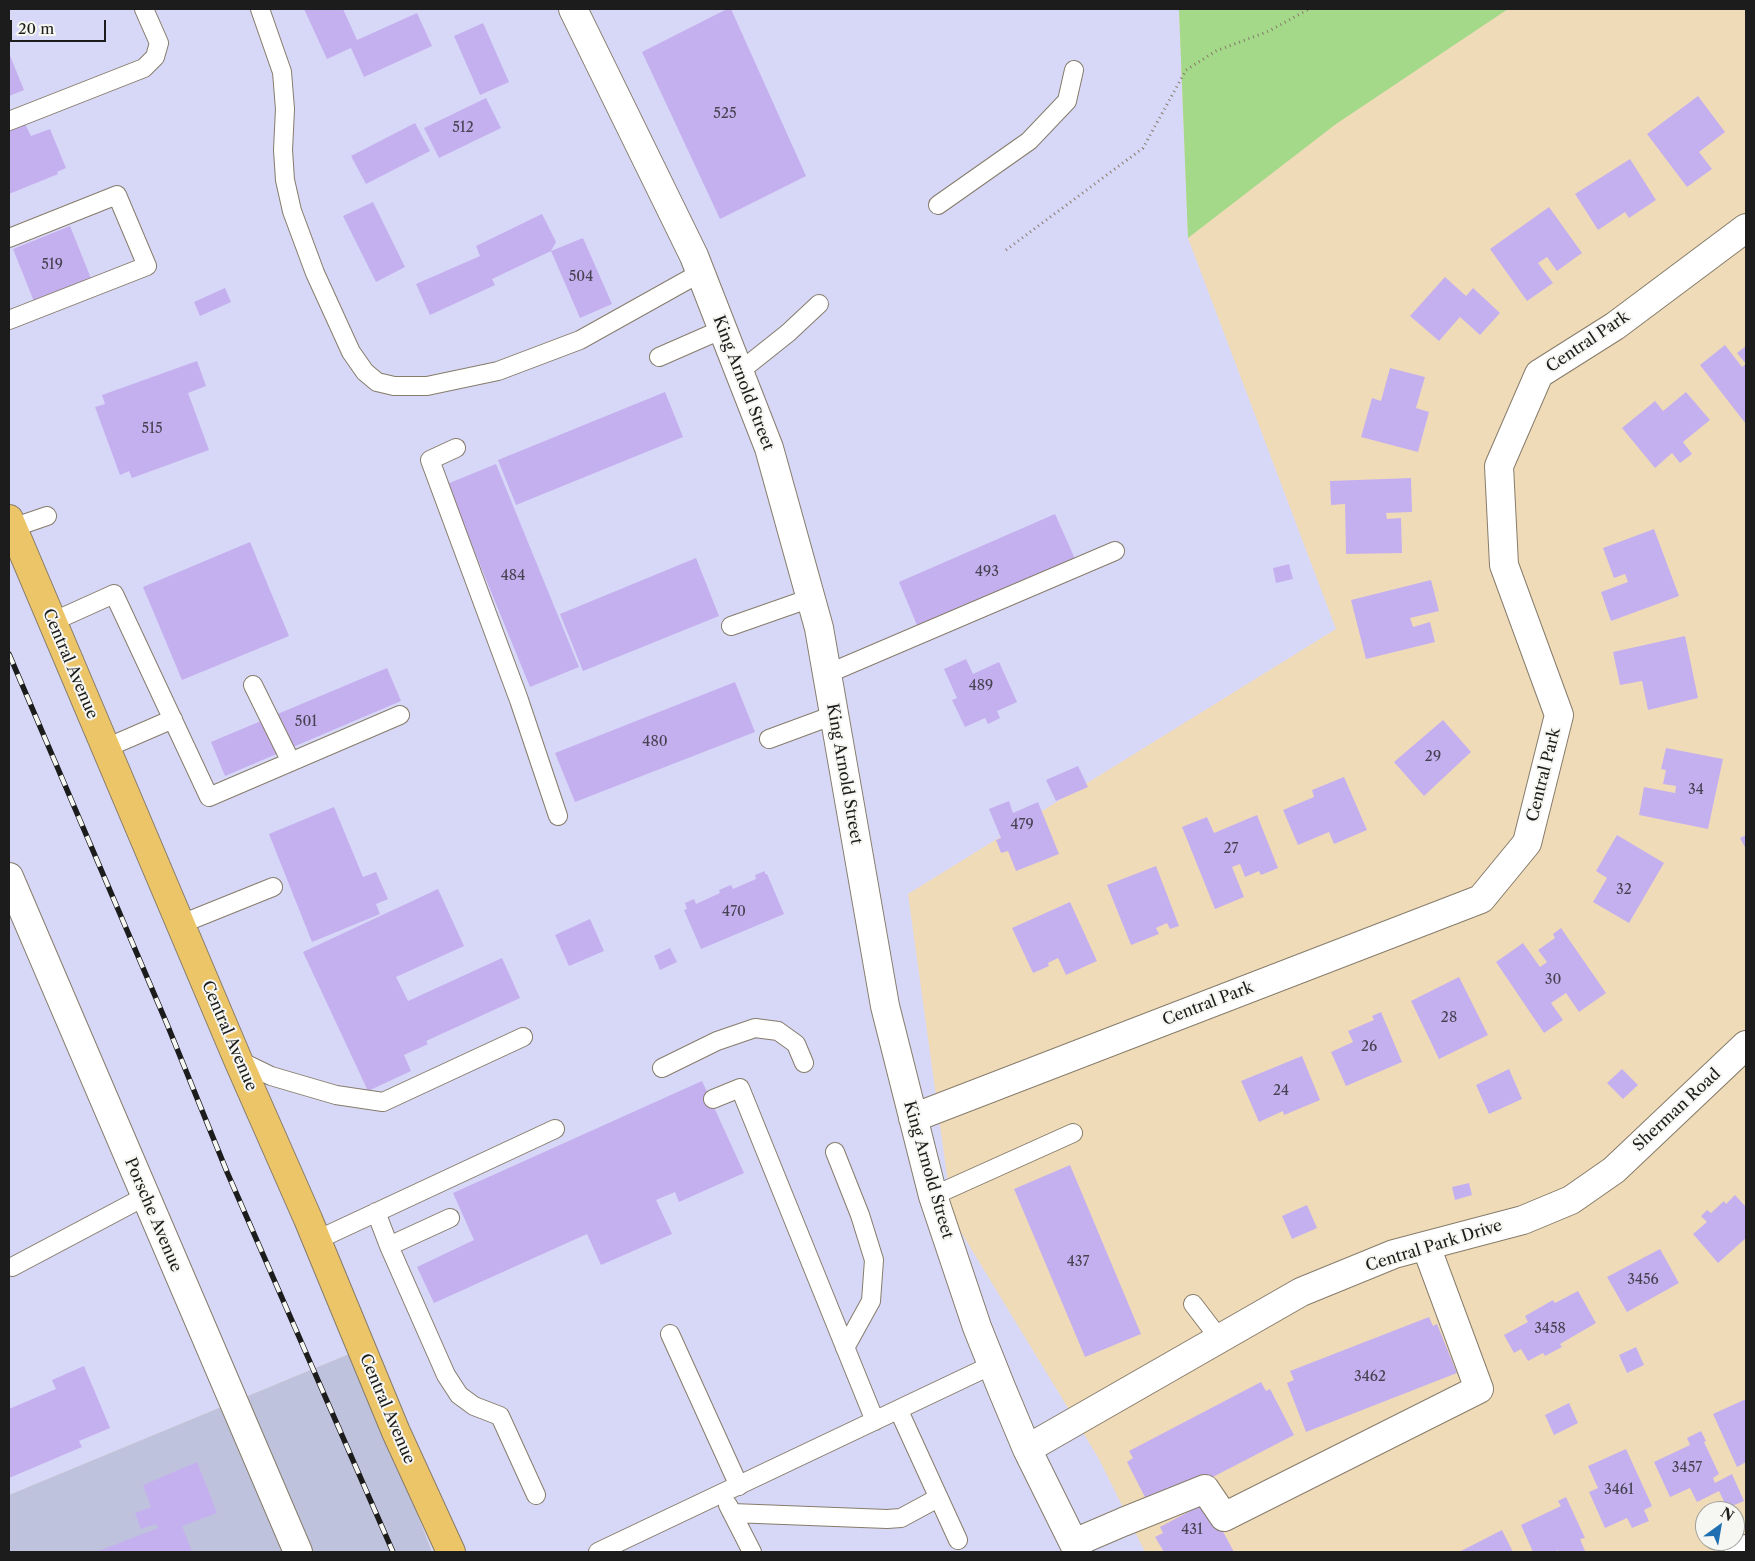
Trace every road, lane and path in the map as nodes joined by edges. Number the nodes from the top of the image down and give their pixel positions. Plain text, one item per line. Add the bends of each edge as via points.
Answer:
1 (144, 9) edge
2 (260, 9) edge
3 (573, 9) edge
4 (1309, 9) edge
5 (1074, 70) dead end
6 (9, 121) edge
7 (938, 205) dead end
8 (1746, 228) edge
9 (9, 238) edge
10 (1006, 250) dead end
11 (700, 273) junction
12 (818, 304) dead end
13 (9, 320) edge
14 (723, 329) junction
15 (659, 357) dead end
16 (739, 372) junction
17 (456, 448) dead end
18 (47, 516) dead end
19 (11, 523) edge
20 (1115, 551) dead end
21 (811, 598) junction
22 (52, 622) junction
23 (731, 626) dead end
24 (827, 674) junction
25 (253, 685) dead end
26 (400, 715) dead end
27 (834, 715) junction
28 (172, 719) junction
29 (769, 739) dead end
30 (106, 748) junction
31 (291, 762) junction
32 (558, 816) dead end
33 (9, 877) edge
34 (273, 887) dead end
35 (180, 924) junction
36 (523, 1037) dead end
37 (1746, 1046) edge
38 (238, 1060) junction
39 (804, 1063) dead end
40 (662, 1068) dead end
41 (714, 1099) dead end
42 (913, 1118) junction
43 (555, 1129) dead end
44 (1073, 1133) dead end
45 (835, 1152) dead end
46 (1629, 1156) joint
47 (146, 1196) junction
48 (933, 1196) junction
49 (376, 1212) junction
50 (450, 1218) dead end
51 (316, 1240) junction
52 (389, 1246) junction
53 (1426, 1246) junction
54 (12, 1267) dead end
55 (1193, 1304) dead end
56 (670, 1334) dead end
57 (1220, 1338) junction
58 (845, 1348) junction
59 (992, 1366) junction
60 (899, 1410) junction
61 (874, 1421) junction
62 (1027, 1449) junction
63 (739, 1486) junction
64 (723, 1494) junction
65 (536, 1495) dead end
66 (938, 1498) junction
67 (732, 1513) junction
68 (958, 1540) dead end
69 (1076, 1548) edge
70 (1746, 1548) edge
71 (298, 1552) edge
72 (451, 1552) edge
73 (598, 1552) edge
74 (752, 1552) edge
75 (1738, 1552) edge

1 - 6 lane via 159,43 155,58 144,68
2 - 11 lane via 282,72 285,180 292,211 315,273 351,352 365,372 377,382 394,386 427,386 498,371 580,340
3 - 11 street, King Arnold Street
4 - 10 path via 1269,31 1216,51 1186,70 1143,148
5 - 7 lane via 1067,101 1029,141
8 - 42 street, Central Park via 1615,326 1539,374 1499,466 1504,565 1559,715 1527,843 1481,898
9 - 13 lane via 117,195 147,266
11 - 14 street, King Arnold Street
12 - 16 lane
14 - 15 lane
14 - 16 street, King Arnold Street
16 - 21 street, King Arnold Street via 769,448
17 - 32 lane via 430,460 519,700
18 - 19 lane
19 - 22 main road, Central Avenue
20 - 24 lane
21 - 23 lane
21 - 24 street, King Arnold Street
22 - 28 lane via 114,594
22 - 30 main road, Central Avenue
24 - 27 street, King Arnold Street
25 - 31 lane
26 - 31 lane
27 - 29 lane
27 - 42 street, King Arnold Street via 885,1006
28 - 30 lane
28 - 31 lane via 208,797
30 - 35 main road, Central Avenue
33 - 47 street, Porsche Avenue
34 - 35 lane
35 - 38 main road, Central Avenue
36 - 38 lane via 383,1102 336,1095 271,1076
37 - 46 street, Sherman Road
38 - 51 main road, Central Avenue
39 - 40 lane via 796,1044 778,1031 755,1028 717,1041
41 - 58 lane via 740,1088
42 - 48 street, King Arnold Street
43 - 49 lane
44 - 48 lane
45 - 58 lane via 874,1260 871,1301
46 - 53 street, Central Park Drive via 1571,1200 1523,1220
47 - 54 lane
47 - 71 street, Porsche Avenue
48 - 59 street, King Arnold Street
49 - 51 lane
49 - 52 lane
50 - 52 lane
51 - 72 main road, Central Avenue via 396,1432
52 - 65 lane via 446,1375 459,1395 474,1406 500,1416
53 - 57 street, Central Park Drive via 1394,1254 1301,1292
53 - 69 street via 1479,1389 1224,1517 1204,1489 1123,1522
55 - 57 lane
56 - 63 lane
57 - 62 street, Central Park Drive
58 - 61 lane
59 - 60 lane
59 - 62 street, King Arnold Street
60 - 61 lane
60 - 66 lane
61 - 63 lane
62 - 69 street, King Arnold Street
63 - 64 lane
64 - 67 lane
64 - 73 lane
66 - 67 lane via 901,1518
66 - 68 lane
67 - 74 lane
70 - 75 street

